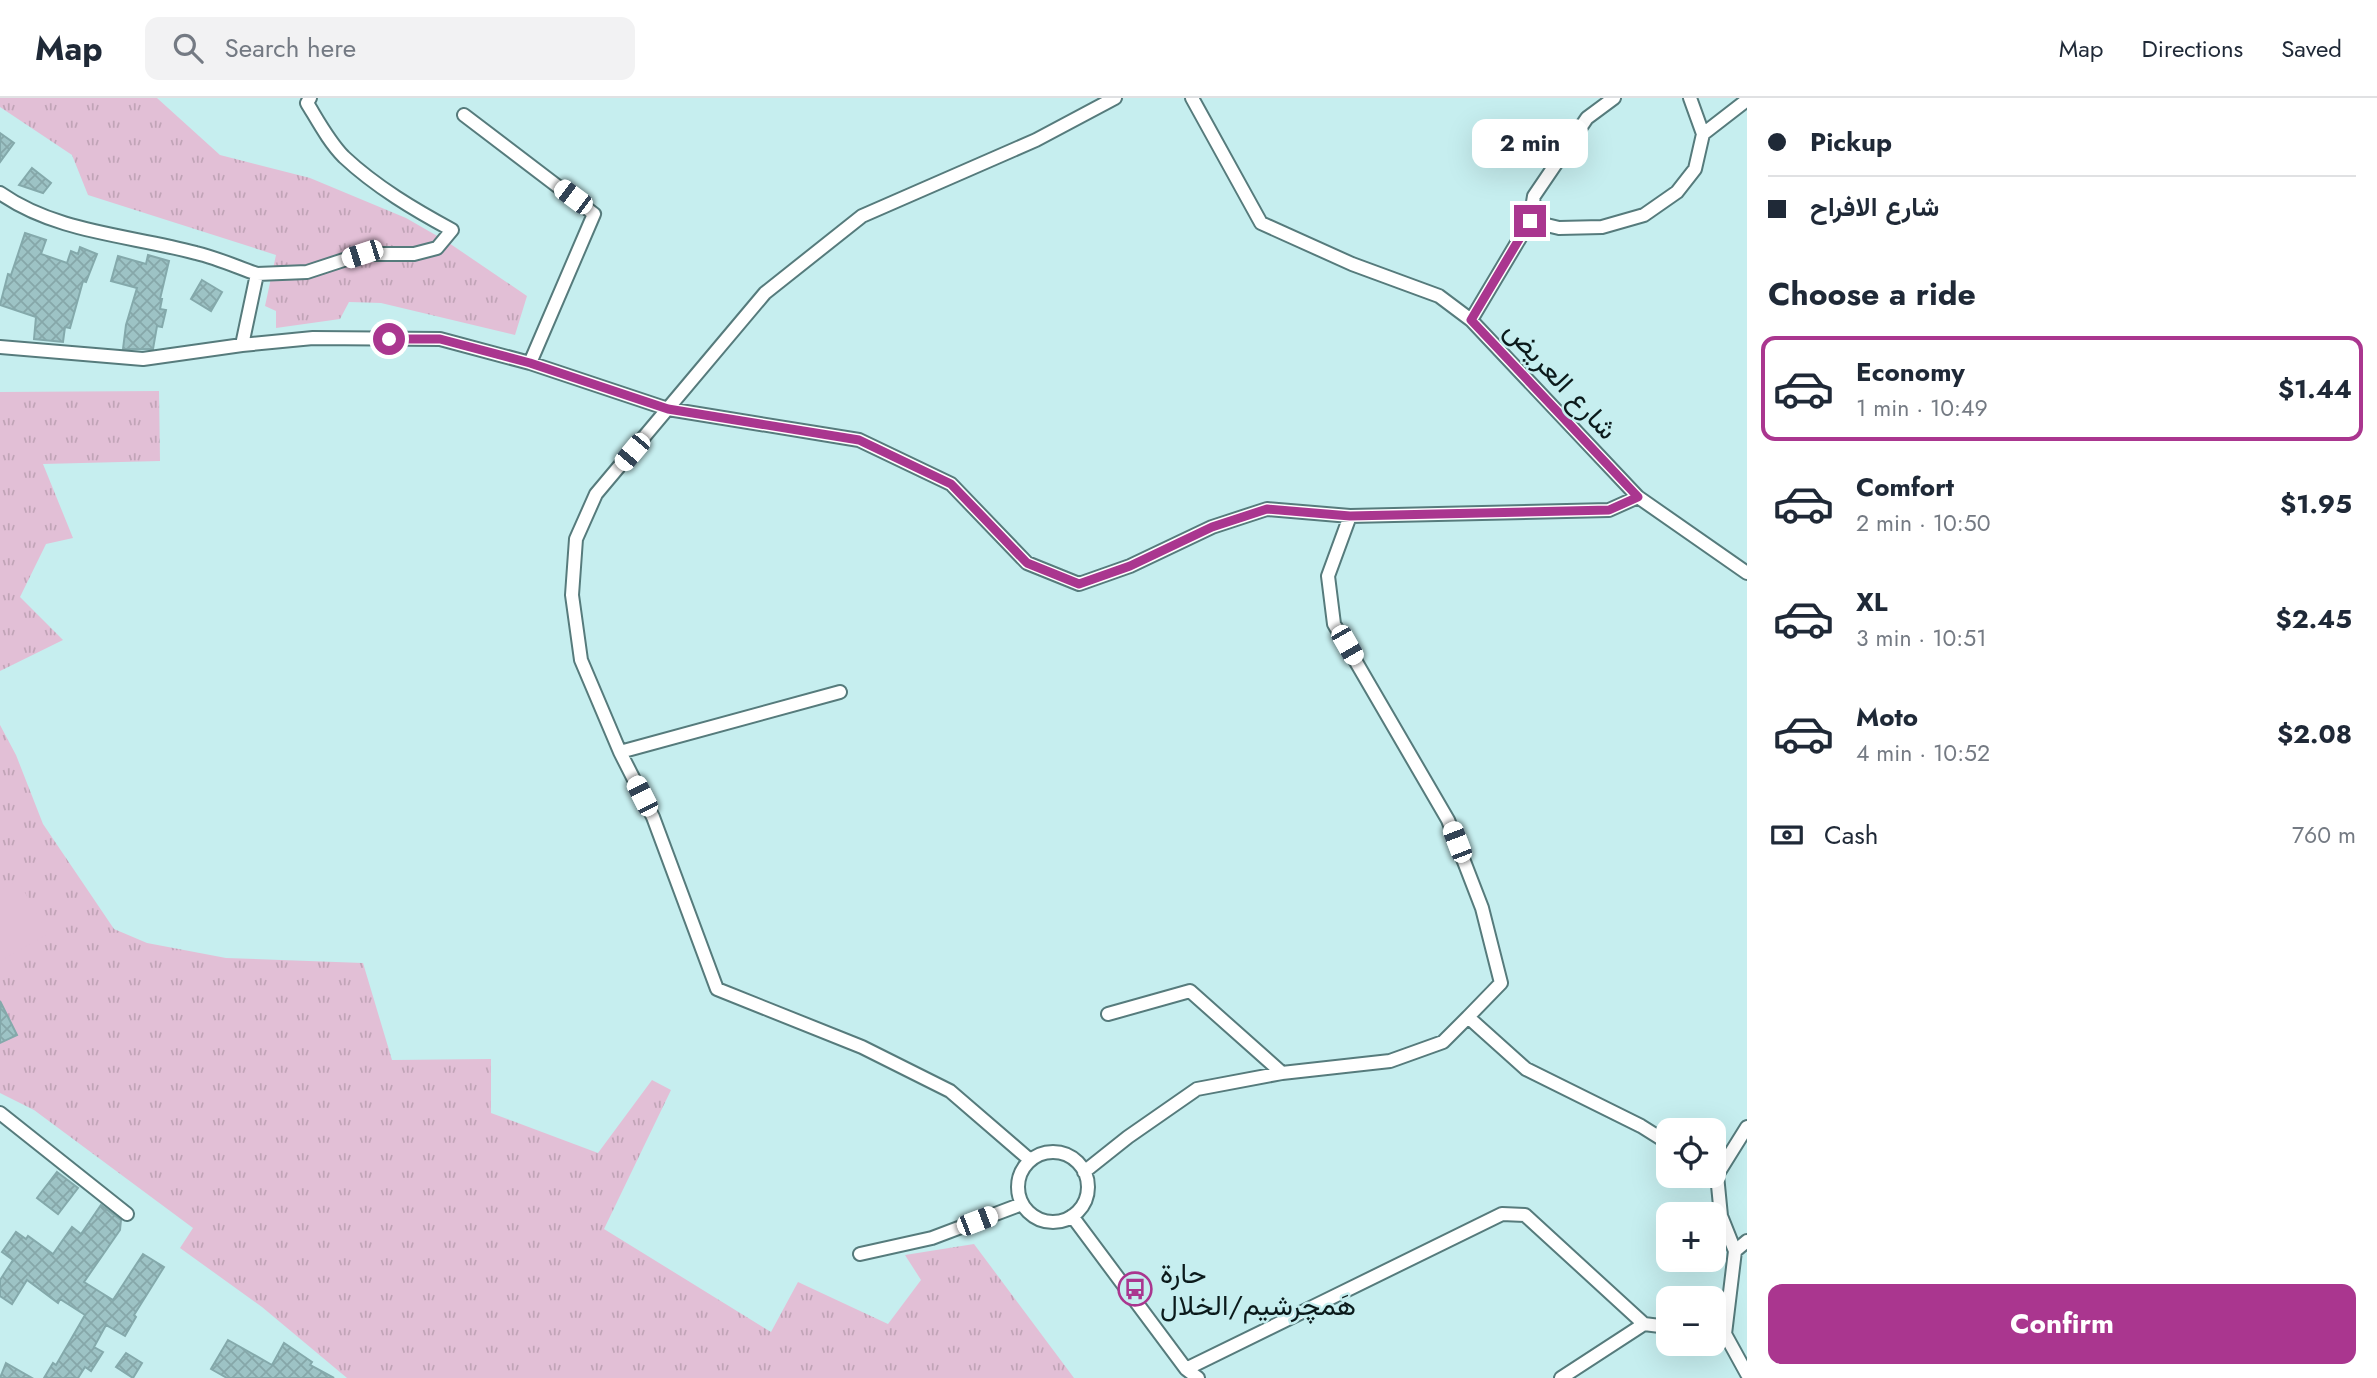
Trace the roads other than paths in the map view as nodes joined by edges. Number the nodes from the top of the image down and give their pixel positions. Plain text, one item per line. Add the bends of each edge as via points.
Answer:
1 (310, 98) edge
2 (1115, 98) edge
3 (1192, 98) edge
4 (1614, 98) edge
5 (1690, 98) edge
6 (1747, 100) edge
7 (464, 116) dead end
8 (1703, 134) junction
9 (0, 193) edge
10 (1530, 221) junction
11 (257, 274) junction
12 (1471, 320) junction
13 (242, 345) junction
14 (0, 347) edge
15 (530, 363) junction
16 (668, 409) junction
17 (1638, 497) junction
18 (1350, 516) junction
19 (1747, 573) edge
20 (840, 692) dead end
21 (620, 752) junction
22 (1108, 1014) dead end
23 (1468, 1017) junction
24 (1282, 1073) junction
25 (0, 1113) edge
26 (1747, 1127) edge
27 (1656, 1135) edge
28 (1726, 1158) edge
29 (1030, 1160) junction
30 (1084, 1172) junction
31 (1717, 1188) edge
32 (1022, 1204) junction
33 (127, 1214) dead end
34 (1072, 1216) junction
35 (1747, 1241) edge
36 (1735, 1251) junction
37 (860, 1254) dead end
38 (1726, 1297) edge
39 (1644, 1324) junction
40 (1656, 1326) edge
41 (1726, 1343) edge
42 (1186, 1369) junction
43 (1747, 1374) edge
44 (1198, 1378) edge
45 (1561, 1378) edge

1 - 11 street via 307,103 343,156 388,191 452,230 437,248 414,254 362,254 307,272
2 - 16 street via 1037,140 862,216 765,293
3 - 12 street, شارع العريض via 1261,223 1439,296
4 - 10 street via 1587,118 1534,197
5 - 8 street
6 - 8 street
7 - 15 street via 594,214
8 - 10 street via 1695,169 1677,192 1644,215 1602,228 1559,228
9 - 11 street via 48,220 197,253
10 - 12 street
11 - 13 street
12 - 17 street, شارع العريض
13 - 14 street via 143,359
13 - 15 street via 313,338 440,339
15 - 16 street
16 - 18 street via 859,440 951,484 1027,563 1079,584 1130,566 1212,527 1267,509
16 - 21 street via 596,494 576,540 572,595 581,660
17 - 18 street via 1609,510
17 - 19 street, شارع العريض
18 - 23 street via 1328,576 1334,624 1448,820 1482,908 1501,983
20 - 21 street
21 - 29 street via 653,817 717,989 862,1047 950,1091
22 - 24 street via 1190,991
23 - 24 street via 1443,1042 1390,1061
23 - 27 street via 1526,1069
24 - 30 street via 1197,1089
25 - 33 street
26 - 28 street
29 - 30 street via 1060,1153
29 - 32 street via 1018,1181
30 - 34 street via 1087,1191
31 - 36 street via 1721,1216
32 - 34 street via 1029,1213 1050,1222
32 - 37 street via 932,1238
34 - 42 street
35 - 36 street
36 - 38 street
39 - 40 street
39 - 42 street via 1525,1214 1502,1214
39 - 45 street
41 - 43 street
42 - 44 street

